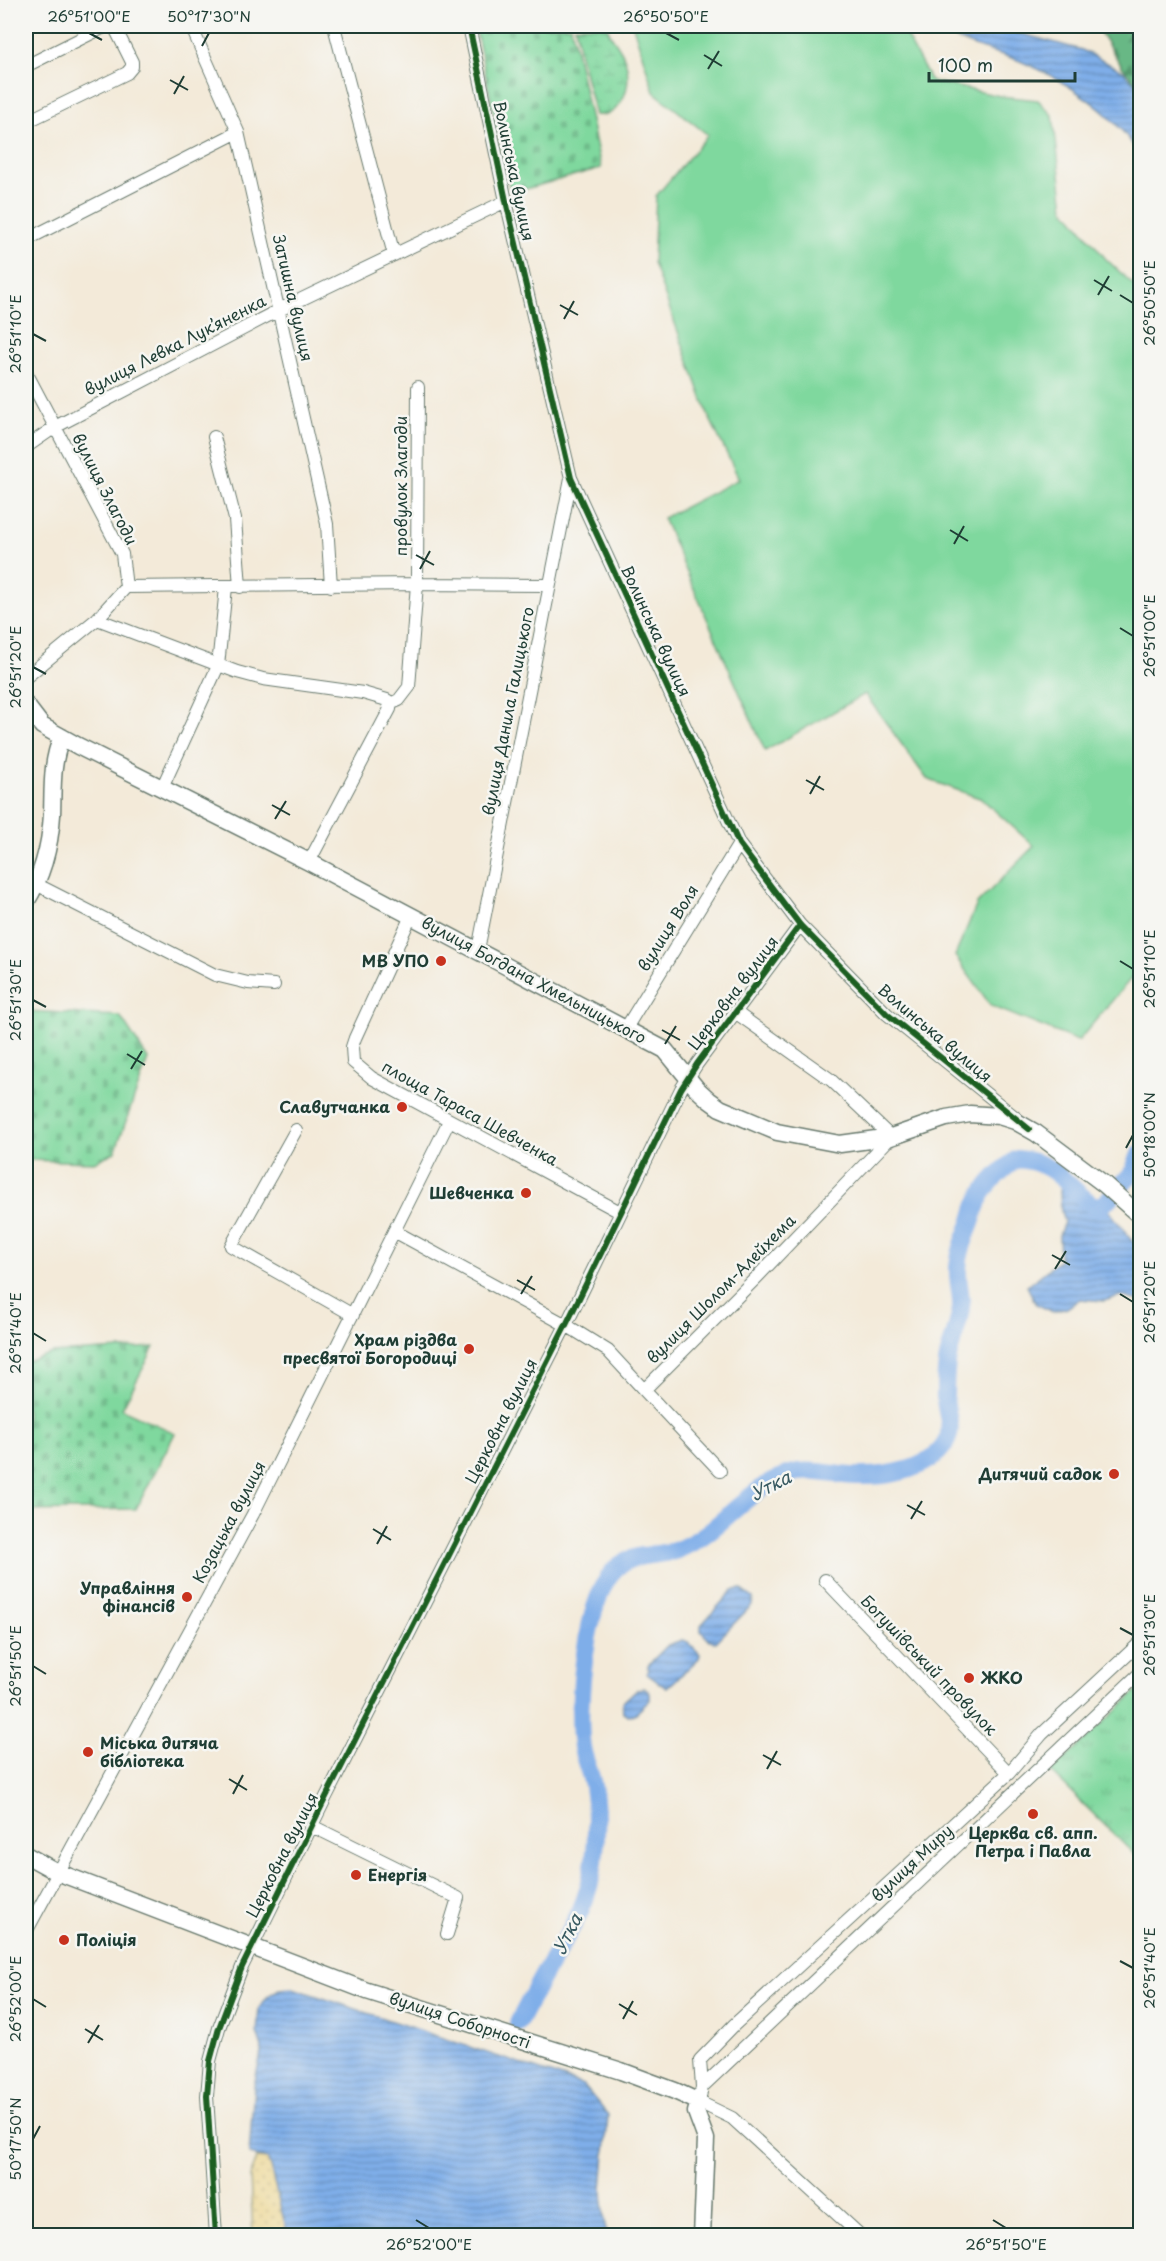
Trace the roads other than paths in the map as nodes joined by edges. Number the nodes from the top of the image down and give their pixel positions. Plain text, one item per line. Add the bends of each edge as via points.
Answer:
1 (105, 26) edge
2 (191, 26) edge
3 (334, 26) edge
4 (469, 26) edge
5 (26, 66) edge
6 (26, 122) edge
7 (238, 132) junction
8 (506, 201) junction
9 (26, 240) edge
10 (394, 255) junction
11 (279, 310) junction
12 (26, 372) edge
13 (418, 387) dead end
14 (55, 427) junction
15 (214, 437) dead end
16 (26, 447) edge
17 (571, 478) junction
18 (417, 584) junction
19 (550, 585) junction
20 (331, 586) junction
21 (126, 587) junction
22 (226, 587) junction
23 (240, 587) junction
24 (97, 619) junction
25 (218, 666) junction
26 (26, 677) edge
27 (390, 704) junction
28 (26, 705) edge
29 (42, 726) junction
30 (62, 737) junction
31 (78, 746) junction
32 (52, 777) junction
33 (162, 788) junction
34 (739, 844) junction
35 (309, 862) junction
36 (31, 882) edge
37 (26, 902) edge
38 (411, 916) junction
39 (800, 925) junction
40 (478, 950) junction
41 (274, 985) dead end
42 (735, 1012) junction
43 (626, 1028) junction
44 (688, 1078) junction
45 (448, 1121) junction
46 (1029, 1129) junction
47 (296, 1130) dead end
48 (891, 1137) junction
49 (620, 1212) junction
50 (1139, 1215) edge
51 (394, 1231) junction
52 (353, 1315) junction
53 (566, 1325) junction
54 (644, 1390) junction
55 (720, 1471) dead end
56 (825, 1580) dead end
57 (1140, 1643) edge
58 (1140, 1673) edge
59 (1009, 1773) junction
60 (312, 1826) junction
61 (26, 1856) edge
62 (57, 1872) junction
63 (26, 1932) edge
64 (447, 1934) dead end
65 (252, 1946) junction
66 (700, 2095) junction
67 (216, 2235) edge
68 (702, 2235) edge
69 (861, 2235) edge

1 - 5 street
1 - 6 street via 132,67
2 - 7 street, Затишна вулиця
3 - 10 street
4 - 8 street, Волинська вулиця
7 - 9 street
7 - 11 street, Затишна вулиця
8 - 10 street, вулиця Левка Лукʼяненка
8 - 17 street, Волинська вулиця
10 - 11 street, вулиця Левка Лукʼяненка
11 - 14 street, вулиця Левка Лукʼяненка
11 - 20 street, Затишна вулиця via 327,524
12 - 14 street, вулиця Злагоди
13 - 18 street, провулок Злагоди
14 - 16 street, вулиця Левка Лукʼяненка
14 - 21 street, вулиця Злагоди via 122,554
15 - 23 street via 236,519
17 - 19 street, вулиця Данила Галицького
17 - 34 street, Волинська вулиця
18 - 19 street
18 - 20 street
18 - 27 street, провулок Злагоди via 409,687 399,700
19 - 40 street, вулиця Данила Галицького
20 - 23 street
21 - 22 street
21 - 24 street
22 - 23 street
22 - 25 street
24 - 25 street
24 - 26 street
25 - 27 street via 263,679 363,693
25 - 33 street
27 - 35 street, провулок Злагоди
28 - 29 main road, вулиця Богдана Хмельницького
29 - 30 main road, вулиця Богдана Хмельницького
29 - 32 main road
30 - 31 main road, вулиця Богдана Хмельницького
30 - 32 main road
31 - 32 main road via 63,756
31 - 33 main road, вулиця Богдана Хмельницького
32 - 36 main road via 48,850
33 - 35 main road, вулиця Богдана Хмельницького
34 - 39 street, Волинська вулиця
34 - 43 street, вулиця Воля
35 - 38 main road, вулиця Богдана Хмельницького
36 - 37 main road
36 - 41 street via 215,975
38 - 40 main road, вулиця Богдана Хмельницького
38 - 45 street, площа Тараса Шевченка via 370,1000 351,1055 357,1067 372,1078
39 - 42 street, Церковна вулиця
39 - 46 street, Волинська вулиця via 887,1014
40 - 43 main road, вулиця Богдана Хмельницького
42 - 44 street, Церковна вулиця
42 - 48 street via 831,1080
43 - 44 main road, вулиця Богдана Хмельницького via 665,1050
44 - 48 main road, вулиця Богдана Хмельницького via 720,1107 777,1132 840,1144
44 - 49 street, Церковна вулиця
45 - 49 street, площа Тараса Шевченка
45 - 51 street, Козацька вулиця
46 - 48 main road, вулиця Богдана Хмельницького via 999,1116 970,1114
46 - 50 main road, вулиця Богдана Хмельницького
47 - 52 street via 231,1246
48 - 54 street, вулиця Шолом-Алейхема
49 - 53 street, Церковна вулиця
51 - 52 street, Козацька вулиця
51 - 53 street, вулиця Шолом-Алейхема
52 - 62 street, Козацька вулиця via 253,1514
53 - 54 street, вулиця Шолом-Алейхема via 608,1351
53 - 60 street, Церковна вулиця
54 - 55 street
56 - 59 street, Богушівський провулок
57 - 59 street, вулиця Миру via 1042,1734
58 - 66 street, вулиця Миру
59 - 66 street, вулиця Миру via 700,2060
60 - 64 street via 458,1898
60 - 65 street, Церковна вулиця
61 - 62 main road, вулиця Соборності
62 - 63 street, Козацька вулиця
62 - 65 main road, вулиця Соборності
65 - 66 main road, вулиця Соборності via 368,1990 675,2091
65 - 67 street, Церковна вулиця via 210,2061 207,2096
66 - 68 main road, вулиця Миру via 696,2112 706,2139
66 - 69 street, вулиця Соборності via 732,2118

